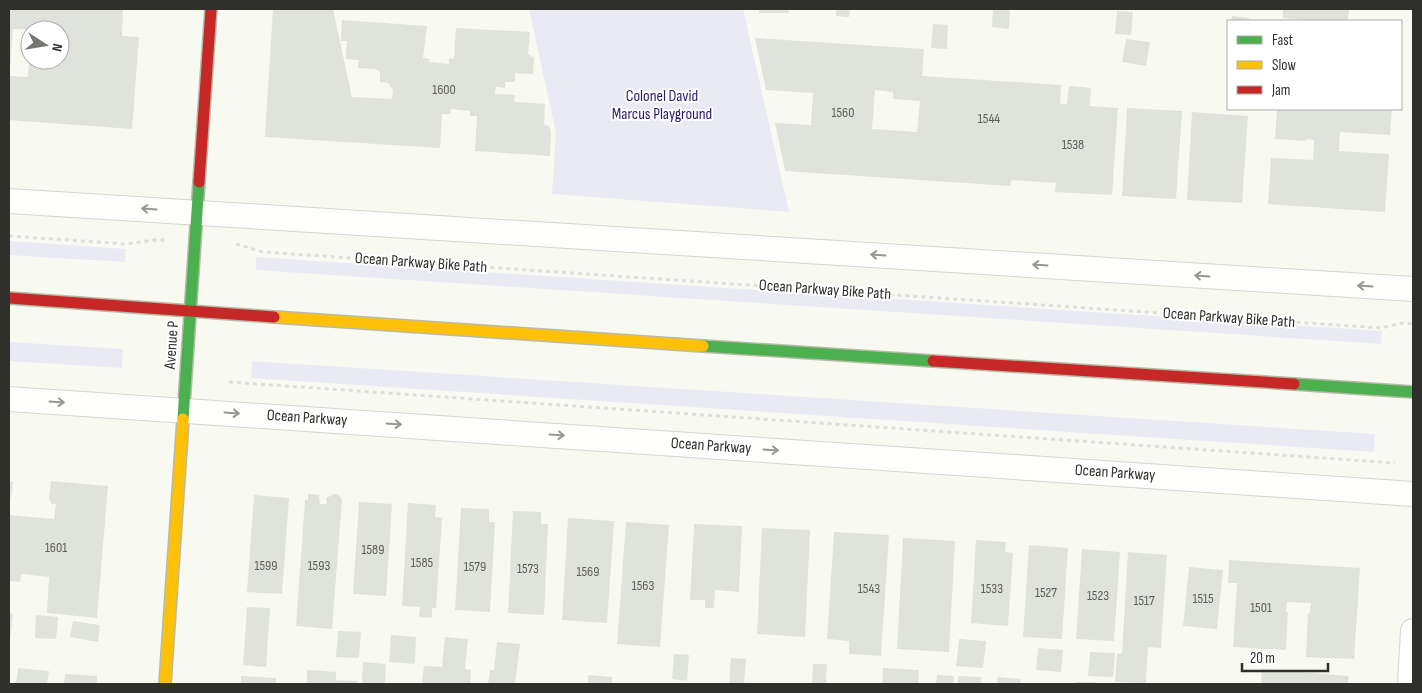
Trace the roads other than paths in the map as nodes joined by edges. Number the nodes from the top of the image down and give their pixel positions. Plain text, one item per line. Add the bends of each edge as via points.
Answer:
1 (211, 9) edge
2 (9, 201) edge
3 (198, 212) junction
4 (1413, 289) edge
5 (9, 298) edge
6 (190, 311) junction
7 (1413, 392) edge
8 (9, 399) edge
9 (184, 410) junction
10 (1413, 494) edge
11 (1413, 631) edge
12 (165, 684) edge
13 (1410, 684) edge

1 - 3 main road, Avenue P
3 -> 2 street
4 -> 3 street
3 - 6 main road, Avenue P
5 - 6 main road
6 - 7 main road
6 - 9 main road, Avenue P
8 -> 9 street, Ocean Parkway
9 -> 10 street, Ocean Parkway
9 - 12 main road, Avenue P
11 - 13 street

